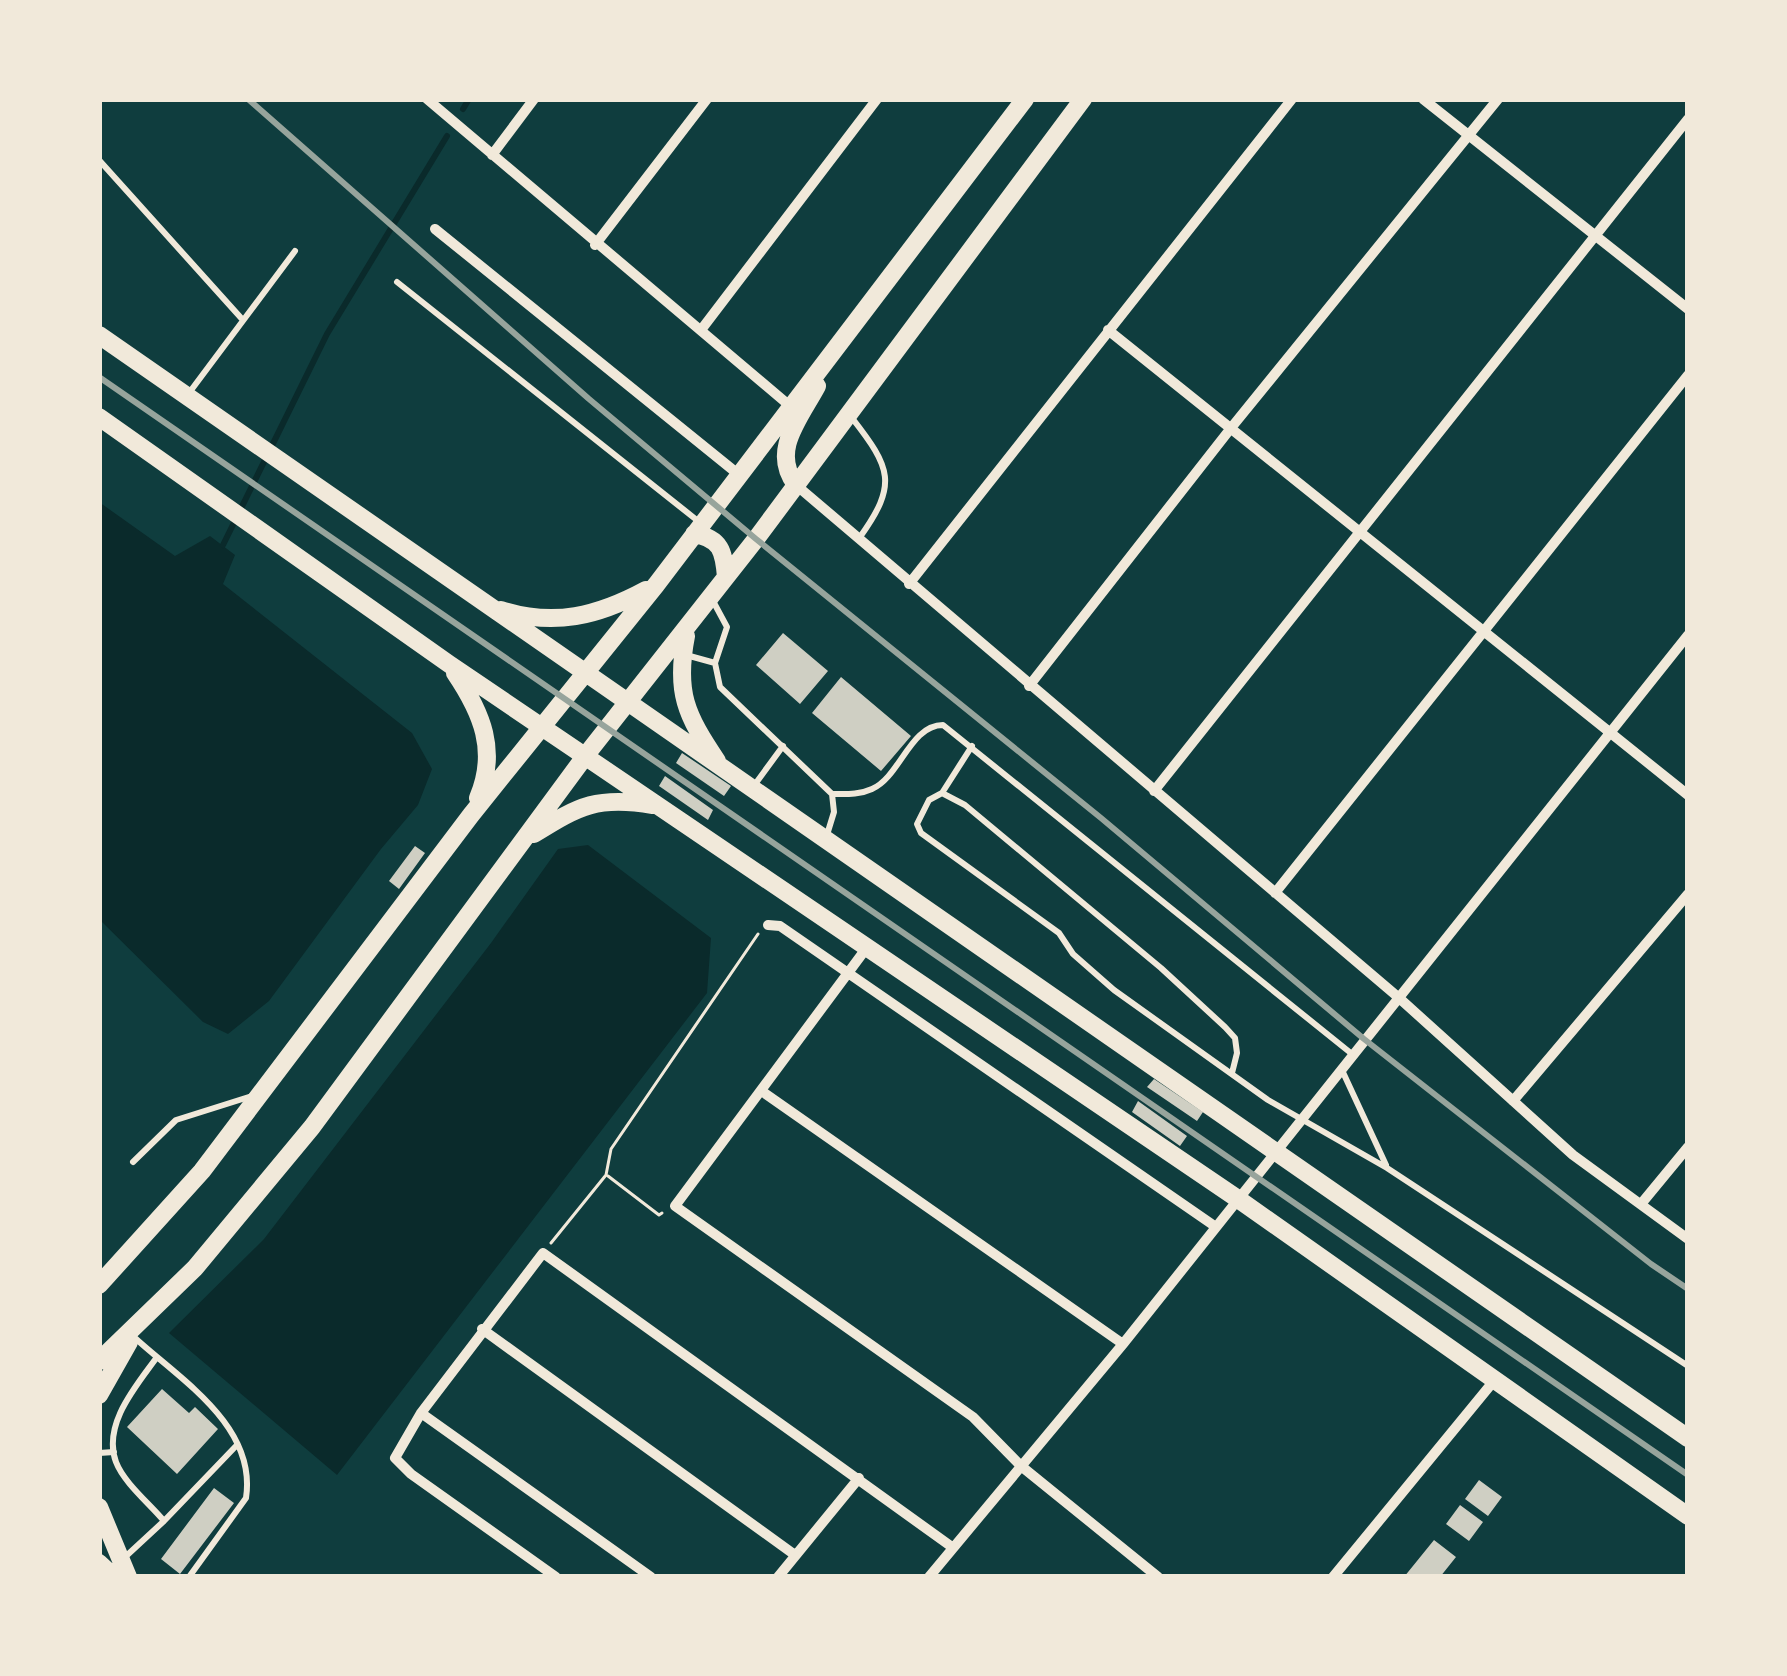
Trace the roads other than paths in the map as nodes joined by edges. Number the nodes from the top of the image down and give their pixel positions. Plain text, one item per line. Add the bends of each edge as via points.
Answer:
1 (427, 99) edge
2 (534, 99) edge
3 (707, 99) edge
4 (877, 99) edge
5 (1025, 99) edge
6 (1083, 99) edge
7 (1292, 99) edge
8 (1424, 99) edge
9 (1498, 99) edge
10 (1688, 118) edge
11 (1469, 136) junction
12 (491, 155) junction
13 (99, 160) edge
14 (435, 229) dead end
15 (1595, 236) junction
16 (595, 244) junction
17 (295, 250) dead end
18 (397, 282) dead end
19 (1688, 309) edge
20 (242, 319) junction
21 (700, 330) junction
22 (1108, 330) junction
23 (99, 335) edge
24 (826, 359) junction
25 (1688, 375) edge
26 (187, 396) junction
27 (790, 406) junction
28 (849, 413) junction
29 (99, 417) edge
30 (1231, 428) junction
31 (738, 474) junction
32 (796, 485) junction
33 (697, 529) junction
34 (1358, 530) junction
35 (858, 540) junction
36 (727, 577) junction
37 (909, 584) junction
38 (656, 585) junction
39 (711, 598) junction
40 (488, 606) junction
41 (687, 630) junction
42 (1484, 631) junction
43 (1688, 634) edge
44 (682, 653) junction
45 (449, 664) junction
46 (716, 664) junction
47 (585, 676) junction
48 (1029, 686) junction
49 (627, 703) junction
50 (545, 728) junction
51 (1611, 732) junction
52 (972, 745) junction
53 (783, 746) junction
54 (586, 755) junction
55 (722, 770) junction
56 (752, 790) junction
57 (1154, 791) junction
58 (832, 794) junction
59 (942, 794) junction
60 (1688, 795) edge
61 (662, 806) junction
62 (471, 815) junction
63 (525, 840) junction
64 (826, 841) junction
65 (1275, 893) junction
66 (1688, 894) edge
67 (768, 925) road end
68 (868, 946) junction
69 (848, 973) junction
70 (1398, 997) junction
71 (1352, 1054) junction
72 (1341, 1068) junction
73 (1232, 1073) junction
74 (763, 1091) junction
75 (262, 1094) junction
76 (1513, 1100) junction
77 (1303, 1116) junction
78 (1688, 1147) edge
79 (1275, 1151) junction
80 (133, 1162) dead end
81 (1387, 1168) junction
82 (1238, 1199) junction
83 (1641, 1204) junction
84 (1216, 1227) junction
85 (1688, 1239) edge
86 (99, 1285) edge
87 (136, 1329) junction
88 (482, 1330) junction
89 (1123, 1343) junction
90 (157, 1358) junction
91 (99, 1361) edge
92 (1688, 1366) edge
93 (1493, 1382) junction
94 (99, 1395) edge
95 (421, 1413) junction
96 (1688, 1438) edge
97 (238, 1444) junction
98 (114, 1452) junction
99 (99, 1453) edge
100 (1021, 1466) junction
101 (859, 1478) junction
102 (99, 1507) edge
103 (1688, 1516) edge
104 (164, 1521) junction
105 (952, 1547) junction
106 (795, 1555) junction
107 (99, 1563) edge
108 (632, 1564) junction
109 (121, 1571) edge
110 (1149, 1574) edge
111 (189, 1577) edge
112 (556, 1577) edge
113 (622, 1577) edge
114 (651, 1577) edge
115 (778, 1577) edge
116 (929, 1577) edge
117 (1333, 1577) edge

1 - 12 street
2 - 12 street
3 - 16 street
4 - 21 street
5 - 24 main road
6 - 28 main road
7 - 22 street
8 - 11 street
9 - 11 street
10 - 15 street
11 - 15 street
11 - 30 street
12 - 16 street
13 - 20 lane
14 - 31 street
15 - 19 street
15 - 34 street
16 - 21 street
17 - 20 lane
18 - 33 lane
20 - 26 lane
21 - 27 street
22 - 30 street
22 - 37 street
23 - 26 main road
24 - 27 main road
24 - 32 main road via 784,452
25 - 42 street
26 - 40 main road
27 - 31 main road
28 - 32 main road
28 - 35 lane via 887,473 879,510
29 - 45 main road
30 - 34 street
30 - 48 street
31 - 33 main road
32 - 35 street
32 - 36 main road
33 - 36 main road via 722,550
33 - 38 main road
34 - 42 street
34 - 57 street
35 - 37 street
36 - 39 main road
37 - 48 street
38 - 40 main road via 572,619
38 - 47 main road
39 - 41 main road
39 - 46 lane via 727,627
40 - 47 main road
41 - 44 main road
41 - 49 main road
42 - 51 street
42 - 65 street
43 - 51 street
44 - 46 lane
44 - 55 main road via 685,708
45 - 50 main road
45 - 62 main road via 488,747
46 - 53 lane via 730,700
47 - 49 main road
47 - 50 main road
48 - 57 street
49 - 54 main road
49 - 55 main road
50 - 54 main road
50 - 62 main road
51 - 60 street
51 - 70 street
52 - 58 lane via 934,724 881,784
52 - 59 lane
52 - 71 lane
53 - 56 lane
53 - 58 lane
54 - 61 main road
54 - 63 main road
55 - 56 main road
56 - 64 main road
57 - 65 street
58 - 64 lane
59 - 73 lane via 982,819 1225,1027 1235,1038
59 - 73 lane via 922,810 921,833
61 - 63 main road via 589,802
61 - 68 main road
62 - 75 main road
63 - 87 main road via 312,1127
64 - 79 main road
65 - 70 street
66 - 76 street
67 - 69 street
68 - 69 street
68 - 82 main road
69 - 74 street
69 - 84 street
70 - 71 street
70 - 76 street
71 - 72 street
72 - 77 street
72 - 81 lane
73 - 77 lane
74 - 89 street
74 - 100 street via 675,1206 973,1417
75 - 80 lane via 176,1120
75 - 86 main road
76 - 83 street
77 - 79 street
77 - 81 lane
78 - 83 street
79 - 82 street
79 - 96 main road
81 - 92 lane
82 - 84 street
82 - 93 main road
83 - 85 street
84 - 89 street
87 - 90 lane
87 - 91 main road
87 - 94 main road
88 - 95 street
88 - 101 street via 543,1253
88 - 106 street
89 - 100 street
90 - 97 lane via 225,1419
90 - 98 lane via 125,1401
93 - 103 main road
93 - 117 street
95 - 108 street
95 - 112 street via 395,1458
97 - 104 lane
97 - 111 lane via 246,1498
98 - 99 lane
98 - 104 lane
100 - 105 street
100 - 110 street
101 - 105 street
101 - 106 street
102 - 109 main road
104 - 109 lane
105 - 116 street
106 - 115 street
107 - 109 main road
108 - 113 street
108 - 114 street

